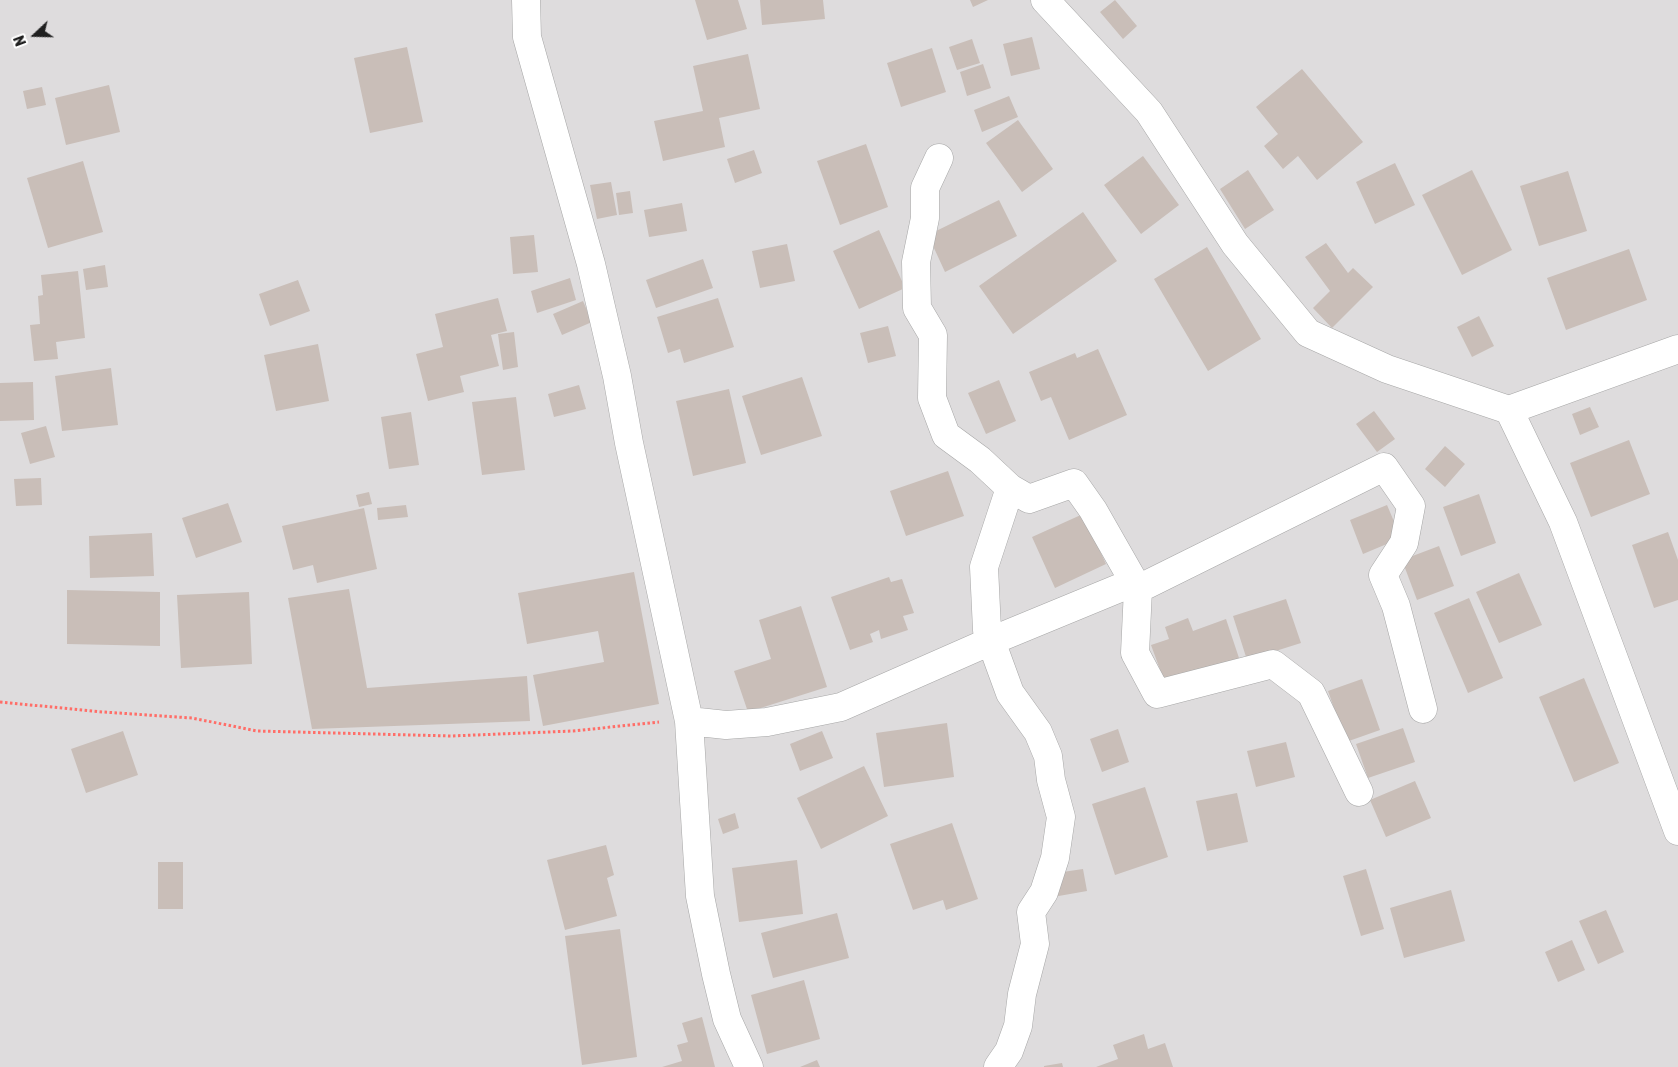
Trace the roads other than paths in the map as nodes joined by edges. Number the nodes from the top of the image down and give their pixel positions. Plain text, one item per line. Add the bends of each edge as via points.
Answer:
1 (526, 0) edge
2 (1045, 0) edge
3 (939, 158) dead end
4 (1678, 349) edge
5 (1509, 410) junction
6 (1010, 488) junction
7 (1138, 589) junction
8 (991, 641) junction
9 (1423, 708) dead end
10 (689, 721) junction
11 (1359, 792) dead end
12 (1678, 831) edge
13 (749, 1067) edge
14 (998, 1067) edge

1 - 10 street via 527,37 591,264
2 - 5 street via 1149,112 1235,244 1308,333 1387,368
3 - 6 street via 925,188 925,218 916,262 917,308 933,335 932,398 946,435
4 - 5 street
5 - 12 street via 1563,522
6 - 7 street via 1028,499 1074,482
6 - 8 street via 984,566 986,630
7 - 8 street via 1122,587
7 - 9 street via 1384,466 1411,506 1404,543 1383,575 1396,606
7 - 11 street via 1135,653 1157,694 1273,664 1311,692
8 - 10 street via 841,707 767,722 726,725
8 - 14 street via 1010,693 1038,732 1048,756 1061,817 1055,858 1044,892 1031,912 1035,944 1022,994 1018,1026
10 - 13 street via 700,896 726,1019

